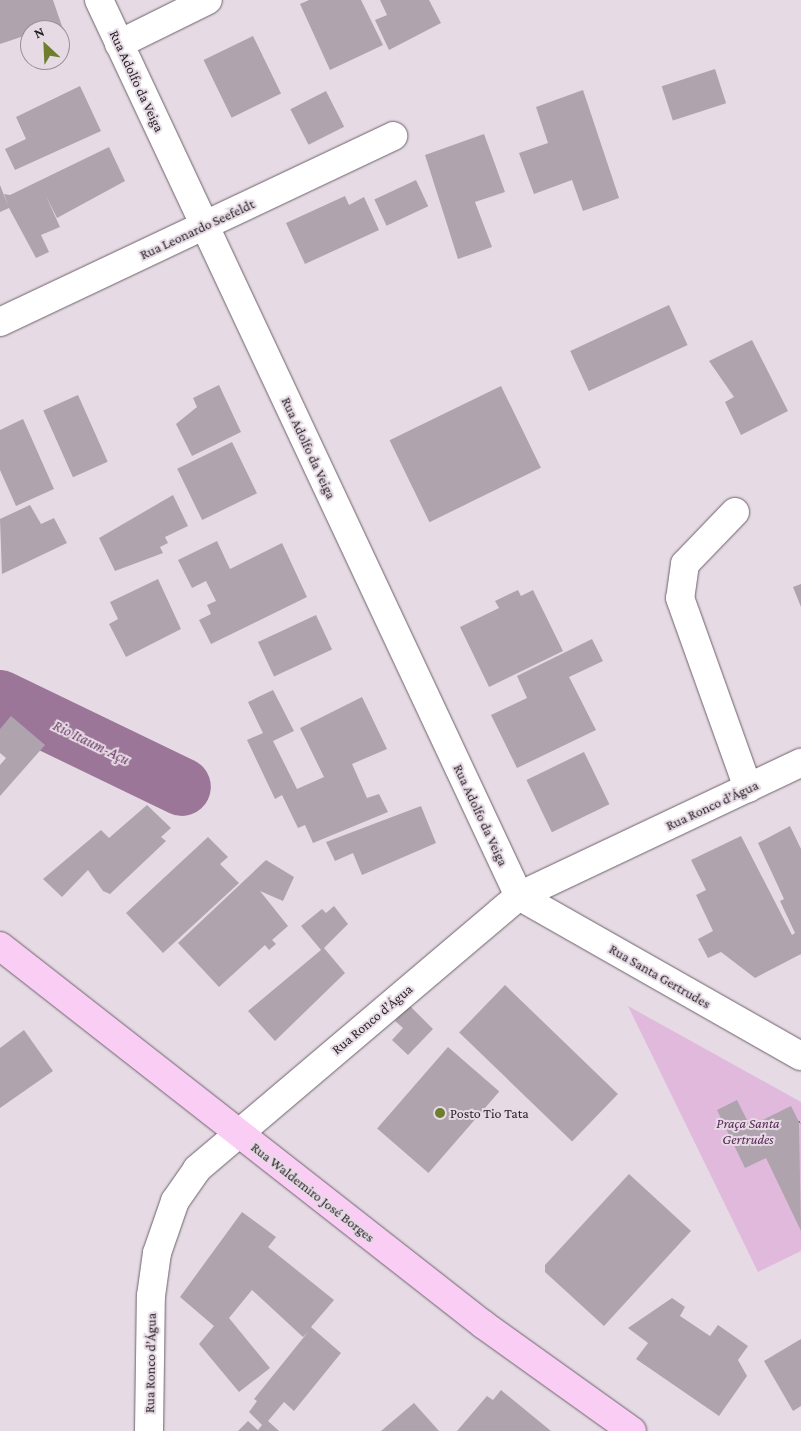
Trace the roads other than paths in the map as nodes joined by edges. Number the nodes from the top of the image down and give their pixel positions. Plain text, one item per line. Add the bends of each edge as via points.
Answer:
1 (99, 0) edge
2 (208, 0) edge
3 (119, 44) junction
4 (394, 136) dead end
5 (204, 226) junction
6 (0, 322) edge
7 (735, 512) dead end
8 (801, 763) edge
9 (748, 788) junction
10 (519, 896) junction
11 (0, 946) edge
12 (801, 1056) edge
13 (237, 1132) junction
14 (148, 1431) edge
15 (632, 1431) edge

1 - 3 street, Rua Adolfo da Veiga
2 - 3 street
3 - 5 street, Rua Adolfo da Veiga
4 - 5 street, Rua Leonardo Seefeldt
5 - 6 street, Rua Leonardo Seefeldt
5 - 10 street, Rua Adolfo da Veiga
7 - 9 street via 684,564 680,598
8 - 9 street, Rua Ronco d’Água
9 - 10 street, Rua Ronco d’Água
10 - 12 street, Rua Santa Gertrudes
10 - 13 street, Rua Ronco d’Água
11 - 13 main road, Rua Waldemiro José Borges
13 - 14 street, Rua Ronco d’Água via 197,1169 175,1201 157,1253 151,1296
13 - 15 main road, Rua Waldemiro José Borges via 504,1340

